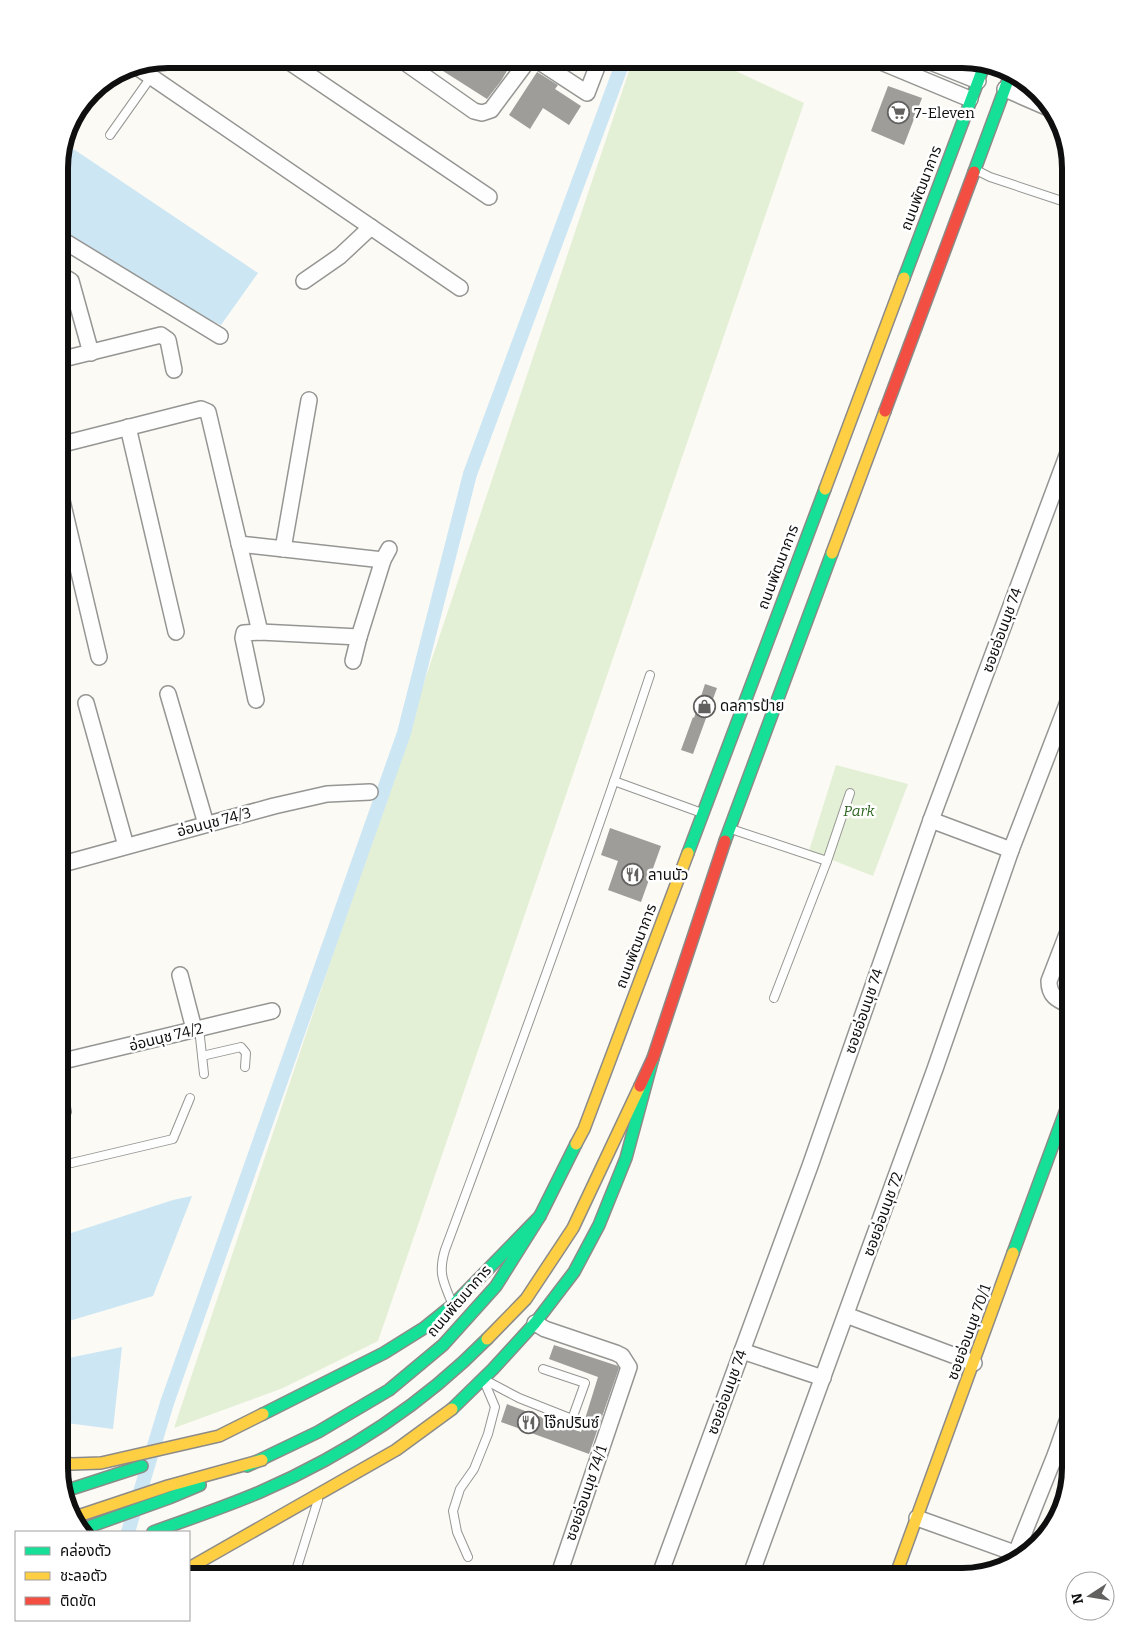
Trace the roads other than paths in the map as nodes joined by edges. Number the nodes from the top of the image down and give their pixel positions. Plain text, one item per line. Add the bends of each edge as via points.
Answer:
1 (298, 68) edge
2 (413, 68) edge
3 (522, 68) edge
4 (549, 68) edge
5 (597, 68) edge
6 (896, 68) edge
7 (946, 68) edge
8 (983, 69) edge
9 (142, 71) edge
10 (151, 77) junction
11 (1009, 79) edge
12 (978, 81) junction
13 (1005, 89) junction
14 (970, 99) junction
15 (1041, 105) edge
16 (110, 136) dead end
17 (974, 169) junction
18 (489, 197) dead end
19 (1062, 201) edge
20 (371, 227) junction
21 (68, 243) edge
22 (68, 279) edge
23 (304, 281) dead end
24 (460, 288) dead end
25 (220, 336) dead end
26 (91, 353) junction
27 (68, 358) edge
28 (174, 370) dead end
29 (309, 400) dead end
30 (128, 427) junction
31 (68, 443) edge
32 (1062, 469) edge
33 (68, 527) edge
34 (239, 544) junction
35 (283, 549) junction
36 (176, 632) dead end
37 (260, 632) junction
38 (359, 637) junction
39 (98, 656) dead end
40 (353, 661) dead end
41 (650, 675) dead end
42 (168, 694) dead end
43 (256, 700) dead end
44 (86, 703) dead end
45 (1062, 717) edge
46 (614, 781) junction
47 (370, 792) dead end
48 (850, 793) dead end
49 (702, 813) junction
50 (932, 820) junction
51 (206, 824) junction
52 (729, 828) junction
53 (126, 846) junction
54 (1011, 850) junction
55 (827, 861) junction
56 (68, 862) edge
57 (1062, 947) edge
58 (180, 975) dead end
59 (774, 998) dead end
60 (1062, 1002) edge
61 (272, 1011) dead end
62 (197, 1029) junction
63 (202, 1056) junction
64 (653, 1058) junction
65 (68, 1060) edge
66 (245, 1067) dead end
67 (204, 1074) dead end
68 (190, 1098) dead end
69 (1062, 1121) edge
70 (68, 1164) edge
71 (540, 1216) junction
72 (453, 1304) junction
73 (846, 1315) junction
74 (535, 1323) junction
75 (742, 1351) junction
76 (974, 1363) junction
77 (543, 1369) dead end
78 (823, 1378) junction
79 (483, 1379) junction
80 (1062, 1436) edge
81 (202, 1442) junction
82 (1056, 1453) junction
83 (1062, 1455) edge
84 (262, 1460) junction
85 (68, 1463) edge
86 (70, 1490) edge
87 (320, 1494) junction
88 (79, 1516) edge
89 (917, 1518) junction
90 (86, 1528) edge
91 (156, 1531) edge
92 (1022, 1549) edge
93 (1016, 1553) edge
94 (468, 1557) dead end
95 (191, 1568) edge
96 (297, 1568) edge
97 (561, 1568) edge
98 (662, 1568) edge
99 (753, 1568) edge
100 (898, 1568) edge

1 - 18 street
2 - 3 street via 474,111 482,113 491,110
4 - 5 street via 587,93
6 - 14 street
7 - 12 street
8 - 12 main road, ถนนพัฒนาการ
9 - 10 street
10 - 16 lane
10 - 20 street
11 - 13 main road
12 - 14 main road, ถนนพัฒนาการ
13 - 15 street
13 - 17 main road
14 - 49 main road, ถนนพัฒนาการ
17 - 19 lane
17 - 52 main road
20 - 23 street via 340,256
20 - 24 street
21 - 25 street
22 - 26 street
26 - 27 street
26 - 28 street via 161,335 168,340
29 - 35 street
30 - 31 street
30 - 34 street via 201,409 208,412
30 - 36 street
32 - 50 street, ซอยอ่อนนุช 74
33 - 39 street
34 - 35 street
34 - 37 street
35 - 38 street via 386,555
37 - 38 street
37 - 43 street via 244,633 242,638
38 - 40 street
41 - 46 lane
42 - 51 street
44 - 53 street
45 - 54 street, ซอยอ่อนนุช 72
46 - 49 lane
46 - 72 lane via 440,1265
47 - 51 street, อ่อนนุช 74/3 via 327,794
48 - 55 lane
49 - 71 main road, ถนนพัฒนาการ via 584,1129
50 - 54 street
50 - 75 street, ซอยอ่อนนุช 74
51 - 53 street, อ่อนนุช 74/3
52 - 55 lane
52 - 64 main road
53 - 56 street, อ่อนนุช 74/3
54 - 73 street, ซอยอ่อนนุช 72
55 - 59 lane
57 - 60 street via 1049,988 1051,994
58 - 62 street
61 - 62 street, อ่อนนุช 74/2
62 - 63 lane
62 - 65 street, อ่อนนุช 74/2
63 - 66 lane via 241,1046 246,1053
63 - 67 lane
64 - 74 main road via 626,1158 598,1225 574,1272
64 - 91 main road via 573,1228 526,1299 482,1344 436,1387 392,1420 330,1458 260,1492
68 - 70 lane via 173,1139
69 - 76 main road, ซอยอ่อนนุช 70/1
71 - 72 main road
71 - 84 main road, ถนนพัฒนาการ via 496,1286 442,1345 389,1390 318,1432
72 - 81 main road via 424,1328 384,1353
73 - 76 street
73 - 78 street, ซอยอ่อนนุช 72
74 - 79 main road
74 - 97 street, ซอยอ่อนนุช 74/1 via 616,1353 629,1367
75 - 78 street
75 - 98 street, ซอยอ่อนนุช 74
76 - 89 main road, ซอยอ่อนนุช 70/1
77 - 79 lane via 585,1383 572,1419 519,1398
78 - 99 street, ซอยอ่อนนุช 72
79 - 87 main road via 450,1410 396,1450
79 - 94 lane via 495,1407 474,1469 460,1489 452,1511
80 - 82 street
81 - 85 main road via 101,1463
81 - 86 main road via 126,1472
82 - 83 street
82 - 92 street
84 - 88 main road via 168,1486
84 - 90 main road, ถนนพัฒนาการ
87 - 95 main road
87 - 96 lane
89 - 93 street
89 - 100 main road, ซอยอ่อนนุช 70/1

